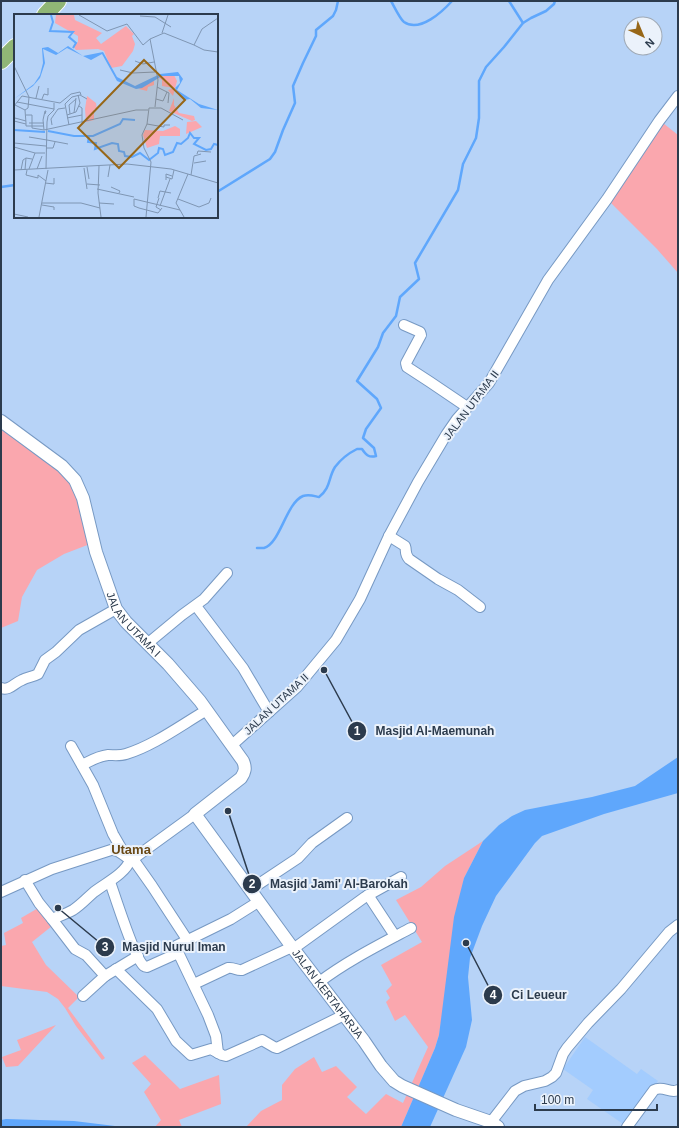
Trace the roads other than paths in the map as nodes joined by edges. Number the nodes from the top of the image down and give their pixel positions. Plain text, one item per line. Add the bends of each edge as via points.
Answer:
1 (58, 1) edge
2 (46, 14) edge
3 (14, 48) edge
4 (1, 61) edge
5 (678, 96) edge
6 (404, 325) dead end
7 (467, 408) junction
8 (1, 420) edge
9 (390, 537) junction
10 (227, 573) dead end
11 (196, 606) junction
12 (480, 607) dead end
13 (116, 609) junction
14 (147, 644) junction
15 (1, 688) edge
16 (207, 710) junction
17 (269, 712) junction
18 (232, 744) junction
19 (71, 746) dead end
20 (82, 765) junction
21 (195, 814) junction
22 (347, 818) dead end
23 (129, 858) junction
24 (401, 877) dead end
25 (25, 880) junction
26 (110, 882) junction
27 (250, 890) junction
28 (1, 892) edge
29 (368, 895) junction
30 (258, 902) junction
31 (52, 919) junction
32 (678, 925) edge
33 (411, 928) dead end
34 (396, 936) junction
35 (188, 941) junction
36 (292, 948) junction
37 (178, 953) junction
38 (138, 956) junction
39 (116, 969) junction
40 (105, 976) junction
41 (318, 983) junction
42 (194, 984) junction
43 (83, 996) dead end
44 (344, 1015) junction
45 (218, 1053) junction
46 (678, 1090) edge
47 (494, 1125) edge
48 (627, 1127) edge

1 - 2 highway
3 - 4 highway
5 - 7 street, JALAN UTAMA II via 548,280 489,384
6 - 7 street via 420,332 421,335 406,366
7 - 9 street, JALAN UTAMA II via 446,435
8 - 13 street, JALAN UTAMA I via 62,466 75,480 83,498 96,552
9 - 12 street via 403,545 409,559
9 - 17 street, JALAN UTAMA II via 362,596 336,640 304,680
10 - 11 street
11 - 14 street
11 - 17 street via 243,668
13 - 14 street, JALAN UTAMA I
13 - 15 street via 79,630 45,660 38,674 9,688
14 - 16 street, JALAN UTAMA I via 168,664
16 - 18 street, JALAN UTAMA I
16 - 20 street via 153,742 127,754 99,757
17 - 18 street, JALAN UTAMA II
18 - 21 street, JALAN UTAMA I via 245,765 245,772
19 - 20 street
20 - 23 street via 113,834
21 - 23 street
21 - 27 street, JALAN KERTAHARJA
22 - 27 street via 312,843 298,858
23 - 25 street via 117,850 111,850
23 - 26 street via 128,866
23 - 35 street via 152,886
24 - 29 street
25 - 28 street
25 - 31 street
26 - 31 street via 73,910
26 - 38 street via 125,928
27 - 30 street, JALAN KERTAHARJA
29 - 34 street
29 - 36 street
30 - 35 street
30 - 36 street, JALAN KERTAHARJA
31 - 40 street via 75,950 86,955
32 - 47 street via 567,1048 556,1073 545,1081 515,1091
33 - 34 street
34 - 41 street via 345,964
35 - 37 street via 176,946
36 - 41 street, JALAN KERTAHARJA
36 - 42 street via 242,970 228,968
37 - 38 street via 148,967 144,966
37 - 42 street
38 - 39 street
39 - 40 street
39 - 45 street via 155,1007 176,1041 189,1054 194,1055 211,1049
40 - 43 street
41 - 44 street, JALAN KERTAHARJA
42 - 45 street via 215,1033
44 - 45 street via 277,1048 261,1040 228,1055
44 - 47 street, JALAN KERTAHARJA via 394,1081
46 - 48 street via 654,1090

